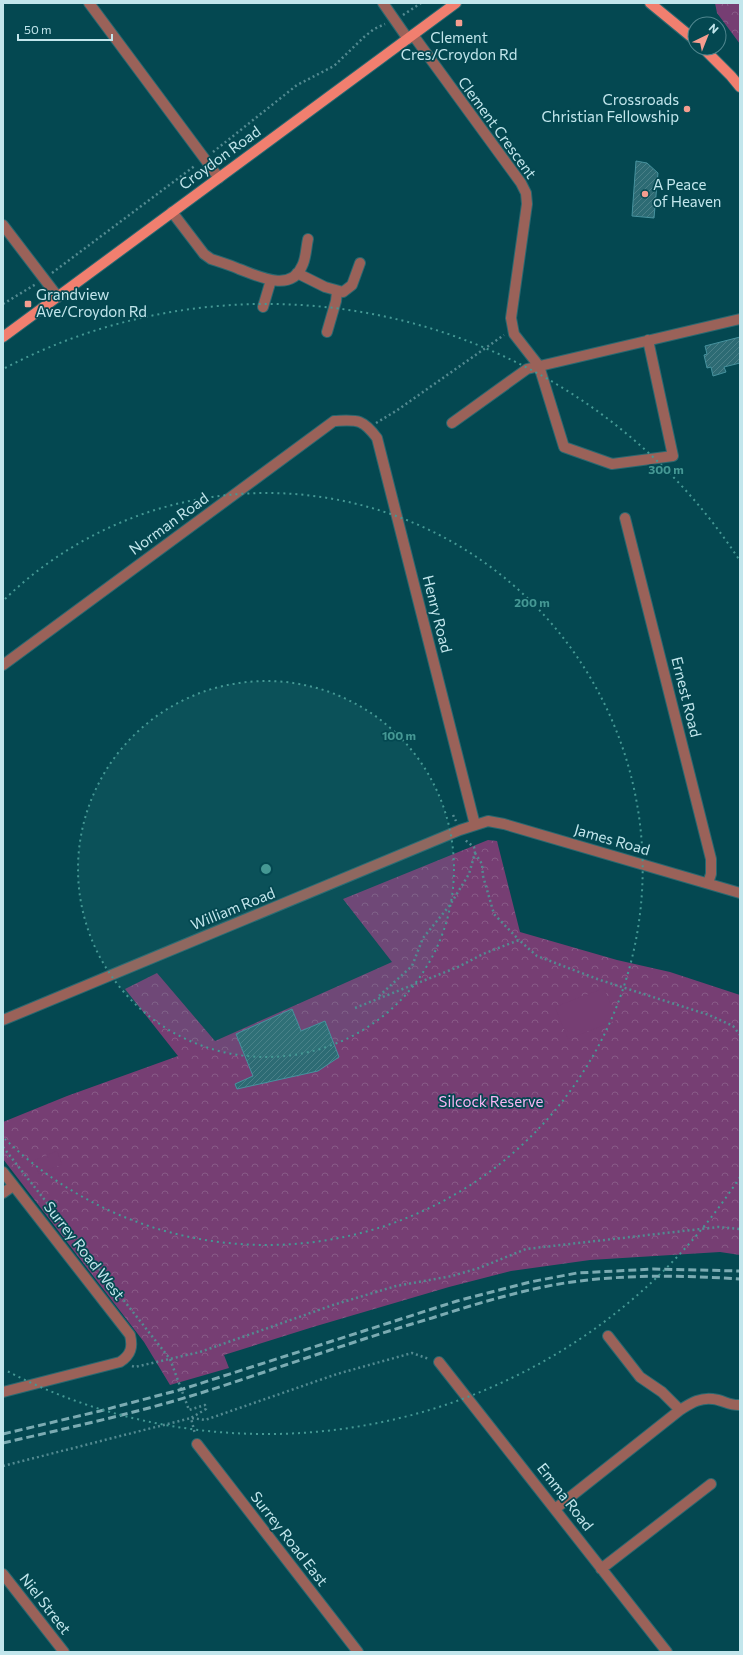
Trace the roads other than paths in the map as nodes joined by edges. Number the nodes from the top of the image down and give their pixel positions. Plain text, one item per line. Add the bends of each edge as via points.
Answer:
1 (89, 3) edge
2 (383, 3) edge
3 (456, 3) edge
4 (644, 3) edge
5 (650, 3) edge
6 (664, 14) junction
7 (687, 33) edge
8 (410, 37) junction
9 (711, 56) edge
10 (740, 87) edge
11 (218, 178) junction
12 (172, 212) junction
13 (3, 225) edge
14 (308, 239) dead end
15 (360, 263) dead end
16 (297, 273) junction
17 (271, 280) junction
18 (337, 292) junction
19 (58, 297) junction
20 (263, 307) dead end
21 (740, 319) edge
22 (327, 332) dead end
23 (3, 337) edge
24 (648, 340) junction
25 (539, 366) junction
26 (356, 420) joint
27 (452, 424) dead end
28 (625, 518) dead end
29 (3, 665) edge
30 (475, 825) junction
31 (708, 884) junction
32 (740, 893) edge
33 (3, 1020) edge
34 (3, 1172) edge
35 (13, 1186) junction
36 (3, 1193) edge
37 (608, 1336) dead end
38 (439, 1362) road end
39 (3, 1392) edge
40 (740, 1405) edge
41 (680, 1410) junction
42 (197, 1444) road end
43 (711, 1484) dead end
44 (555, 1509) junction
45 (601, 1569) junction
46 (3, 1574) edge
47 (64, 1652) edge
48 (358, 1652) edge
49 (667, 1652) edge

1 - 11 street
2 - 8 street, Clement Crescent
3 - 8 main road, Croydon Road
4 - 6 main road
5 - 6 main road
6 - 7 main road
8 - 11 main road, Croydon Road
8 - 25 street, Clement Crescent via 526,193 527,204 511,318 514,334
9 - 10 main road
11 - 12 main road, Croydon Road
12 - 17 street via 204,254
12 - 19 main road, Croydon Road
13 - 19 street
14 - 16 street via 302,267
15 - 18 street via 352,285 343,292
16 - 17 street via 283,281
16 - 18 street
17 - 20 street
18 - 22 street
19 - 23 main road, Croydon Road
21 - 24 street
24 - 25 street
24 - 25 street via 673,456 612,464 564,447
25 - 27 street via 527,369
26 - 29 street, Norman Road via 334,421
26 - 30 street, Henry Road via 369,428 377,438
28 - 31 street, Ernest Road via 711,859
30 - 31 street, James Road via 488,821 504,824
30 - 33 street, William Road
31 - 32 street, James Road
34 - 35 street, Surrey Road West
35 - 36 street
35 - 39 street, Surrey Road West via 130,1335 132,1344 130,1352 120,1362
37 - 41 street via 640,1377 662,1392
38 - 44 street, Emma Road
40 - 41 street via 733,1406 712,1398 700,1399
41 - 44 street
42 - 48 street, Surrey Road East
43 - 45 street
44 - 45 street, Emma Road
45 - 49 street, Emma Road
46 - 47 street, Niel Street

